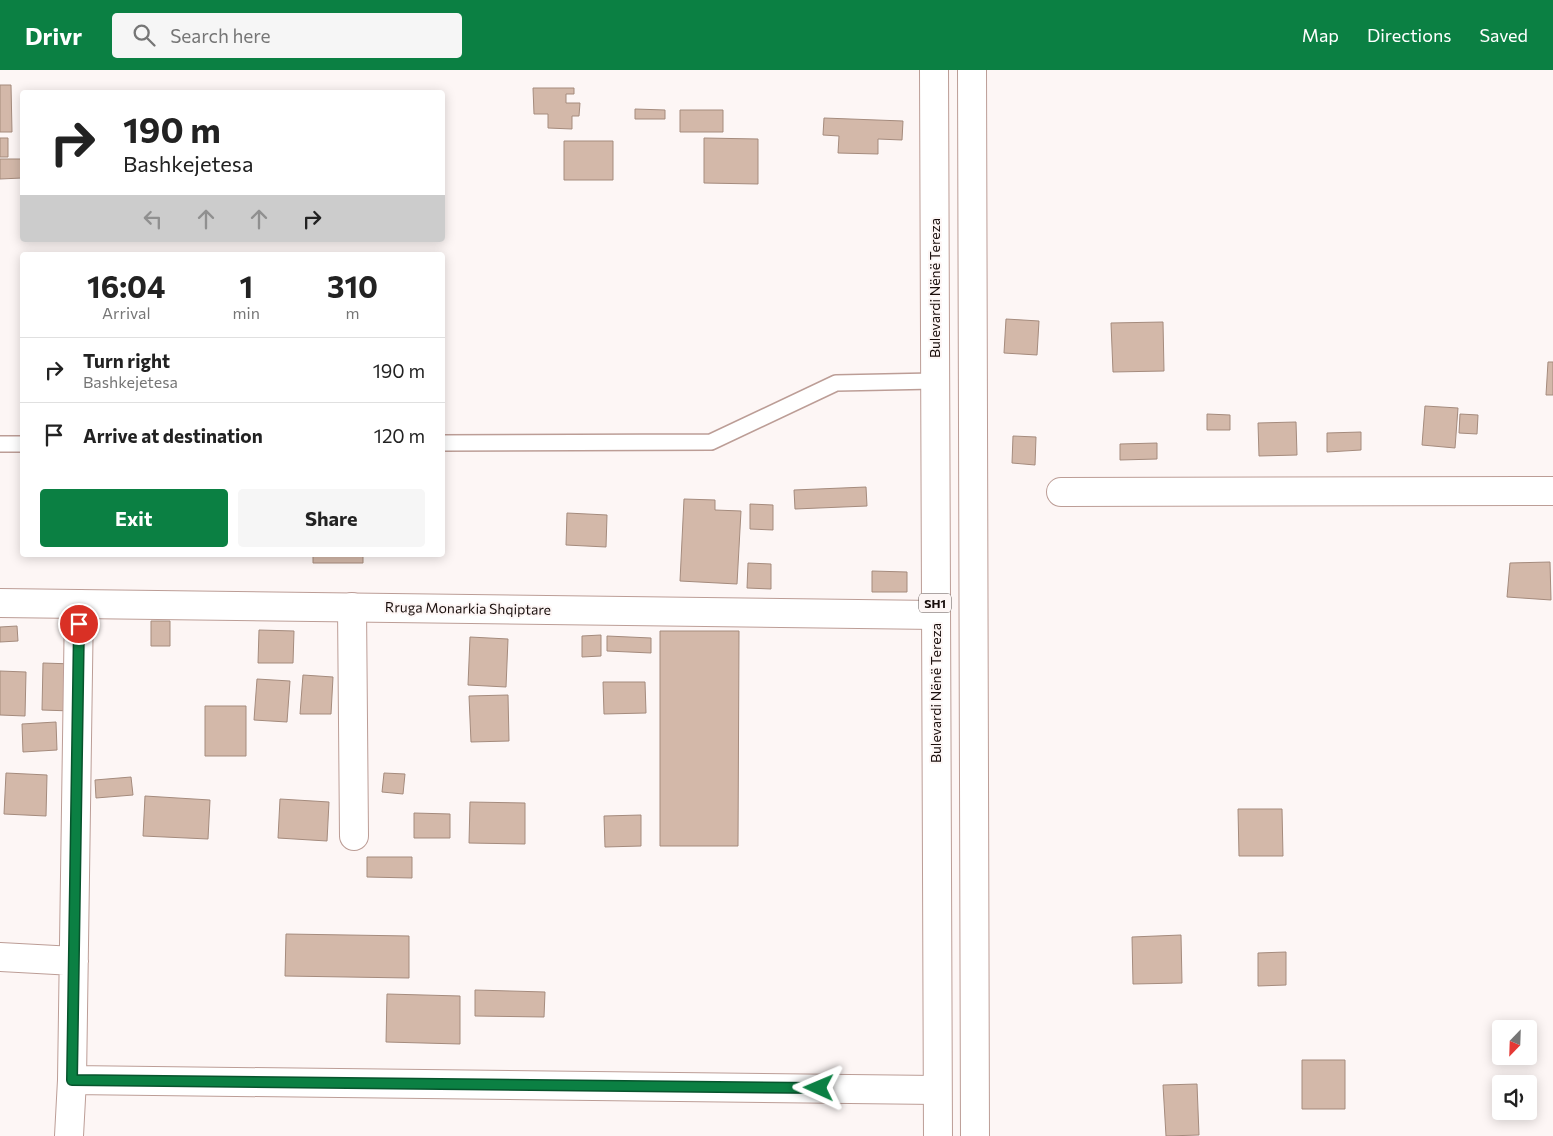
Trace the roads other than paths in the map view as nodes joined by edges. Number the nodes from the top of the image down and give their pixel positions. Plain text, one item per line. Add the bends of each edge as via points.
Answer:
1 (934, 70) edge
2 (972, 70) edge
3 (934, 382) junction
4 (445, 443) edge
5 (0, 444) edge
6 (20, 444) edge
7 (1553, 491) edge
8 (1061, 492) dead end
9 (0, 603) edge
10 (79, 604) junction
11 (352, 606) junction
12 (935, 614) junction
13 (354, 836) dead end
14 (0, 957) edge
15 (74, 961) junction
16 (72, 1080) junction
17 (937, 1090) junction
18 (69, 1136) edge
19 (938, 1136) edge
20 (975, 1136) edge

1 - 3 street, Bulevardi Nënë Tereza / SH1
2 - 20 street
3 - 4 lane via 836,383 711,442
3 - 12 street, Bulevardi Nënë Tereza / SH1
5 - 6 lane
7 - 8 street
9 - 10 street, Rruga Monarkia Shqiptare
10 - 11 street, Rruga Monarkia Shqiptare
10 - 15 street
11 - 12 street, Rruga Monarkia Shqiptare
11 - 13 street
12 - 17 street, Bulevardi Nënë Tereza / SH1
14 - 15 street
15 - 16 street
16 - 17 street
16 - 18 street
17 - 19 street, Bulevardi Nënë Tereza / SH1

